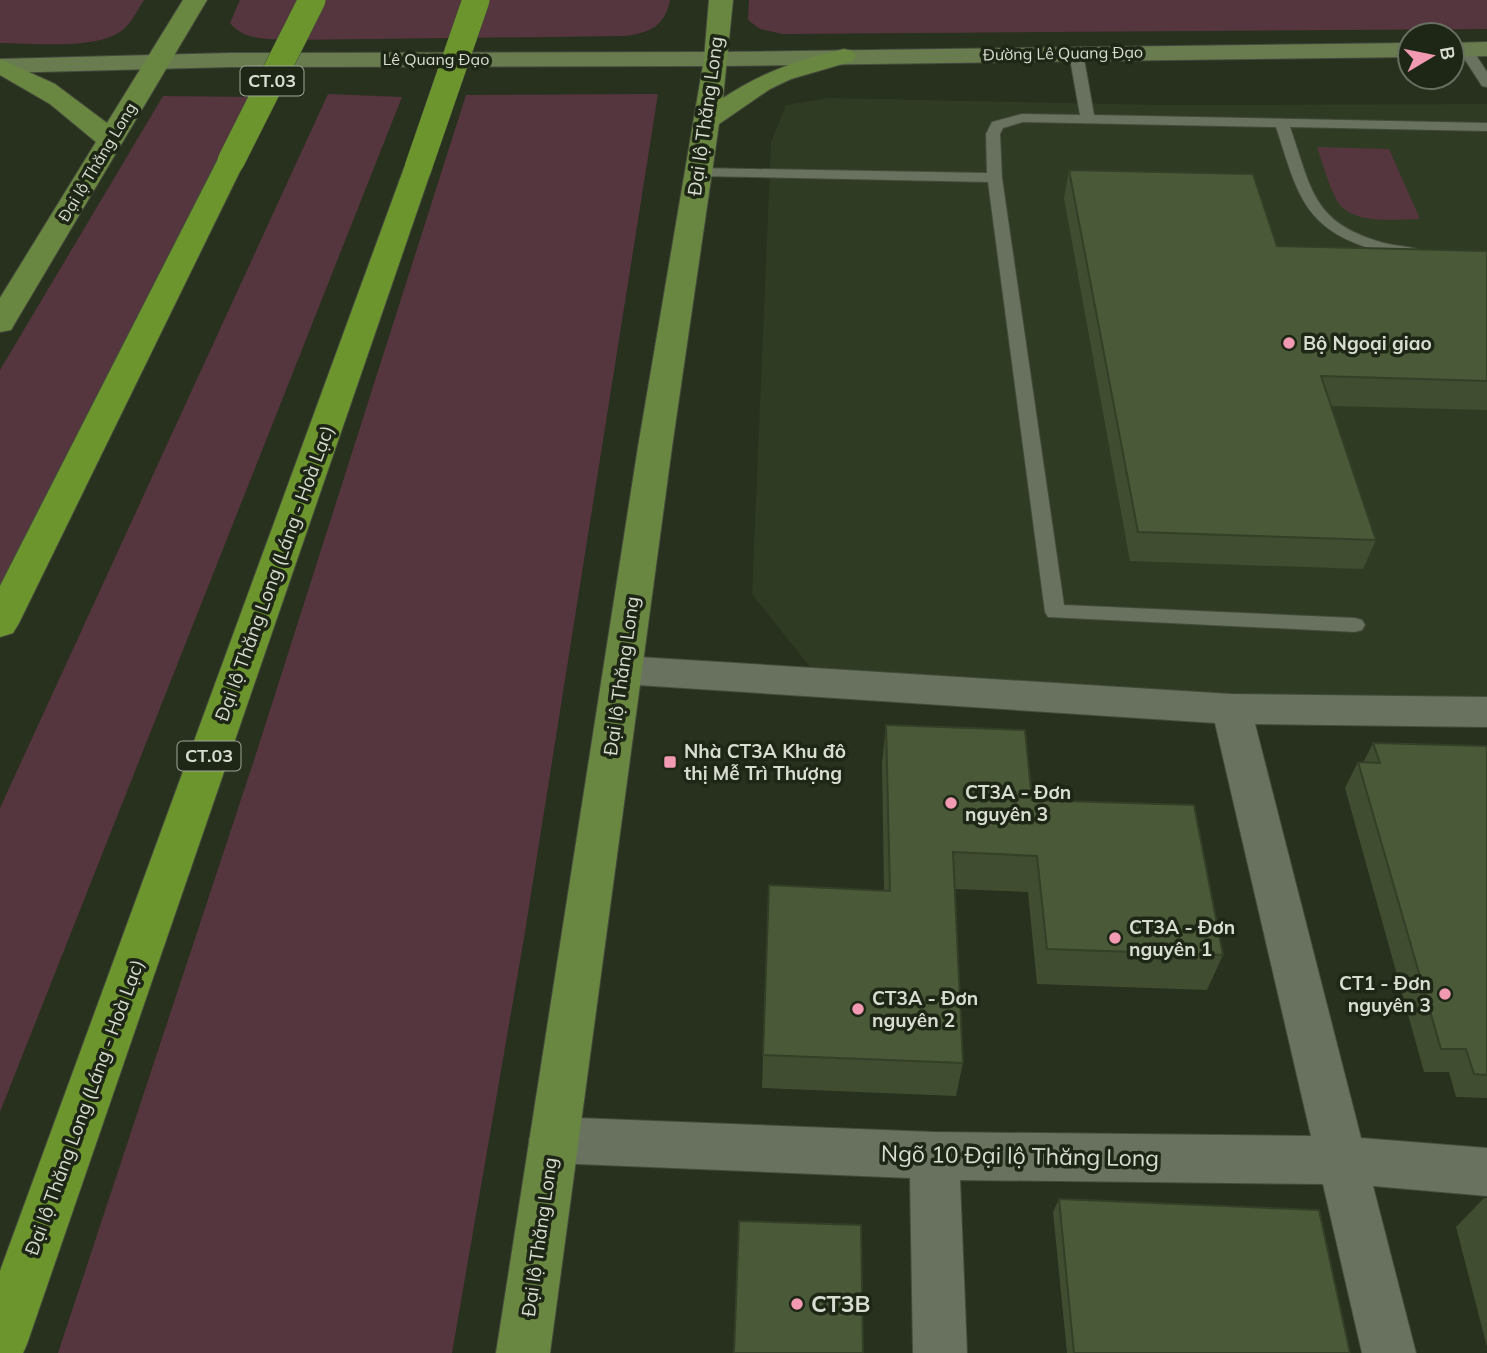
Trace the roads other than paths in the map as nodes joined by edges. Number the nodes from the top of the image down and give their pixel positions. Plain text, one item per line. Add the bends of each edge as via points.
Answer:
1 (195, 0) edge
2 (312, 0) edge
3 (477, 0) edge
4 (720, 0) edge
5 (1468, 49) edge
6 (1396, 50) edge
7 (1076, 53) junction
8 (844, 56) junction
9 (716, 59) junction
10 (157, 62) junction
11 (0, 66) edge
12 (1487, 83) edge
13 (1088, 119) junction
14 (705, 122) junction
15 (1282, 124) junction
16 (1487, 127) edge
17 (111, 141) junction
18 (698, 172) junction
19 (995, 178) junction
20 (1423, 253) edge
21 (0, 323) edge
22 (0, 623) edge
23 (1355, 625) dead end
24 (622, 670) junction
25 (1231, 709) junction
26 (1487, 712) edge
27 (553, 1140) junction
28 (934, 1156) junction
29 (1342, 1160) junction
30 (1487, 1172) edge
31 (0, 1344) edge
32 (523, 1353) edge
33 (940, 1353) edge
34 (1389, 1353) edge

1 - 10 main road, Đại lộ Thăng Long
2 - 22 highway, CT.03, bridge
3 - 31 highway, Đại lộ Thăng Long (Láng - Hoà Lạc) / CT.03, bridge
4 - 9 main road, Đại lộ Thăng Long
5 - 12 lane
6 - 7 main road, Đường Lê Quang Đạo
7 - 8 main road, Đường Lê Quang Đạo
7 - 13 lane
8 - 9 main road, Đường Lê Quang Đạo
8 - 14 main road via 782,74
9 - 10 main road, Lê Quang Đạo
9 - 14 main road, Đại lộ Thăng Long
10 - 11 main road, Lê Quang Đạo
10 - 17 main road, Đại lộ Thăng Long
11 - 17 main road via 40,84
13 - 15 lane
13 - 19 lane via 1023,118 997,125 993,134
14 - 18 main road, Đại lộ Thăng Long
15 - 16 lane
15 - 20 lane via 1312,207 1330,224 1377,247
17 - 21 main road, Đại lộ Thăng Long
18 - 19 lane
18 - 24 main road, Đại lộ Thăng Long
19 - 23 lane via 1055,612
24 - 25 street
24 - 27 main road, Đại lộ Thăng Long
25 - 26 street
25 - 29 street
27 - 28 street, Ngõ 10 Đại lộ Thăng Long
27 - 32 main road, Đại lộ Thăng Long
28 - 29 street, Ngõ 10 Đại lộ Thăng Long
28 - 33 street
29 - 30 street, Ngõ 10 Đại lộ Thăng Long
29 - 34 street

